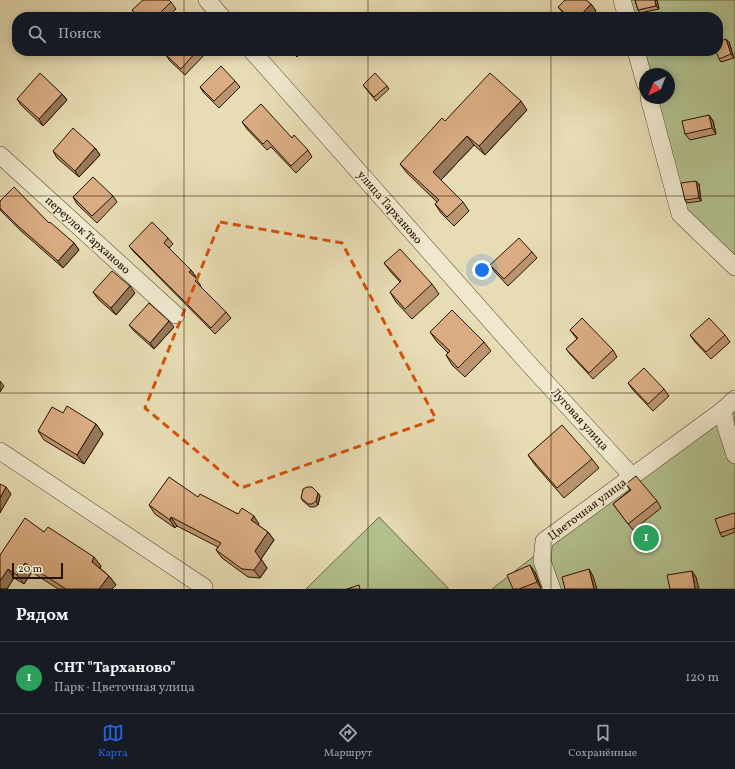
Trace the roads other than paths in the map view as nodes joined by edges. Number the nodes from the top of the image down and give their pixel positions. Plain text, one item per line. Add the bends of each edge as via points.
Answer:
1 (207, 0) edge
2 (622, 0) edge
3 (218, 12) edge
4 (626, 12) edge
5 (256, 56) edge
6 (637, 56) edge
7 (641, 68) edge
8 (651, 104) edge
9 (0, 154) edge
10 (735, 267) edge
11 (176, 315) dead end
12 (528, 363) joint
13 (729, 404) edge
14 (0, 451) edge
15 (735, 455) edge
16 (631, 475) junction
17 (204, 587) dead end
18 (552, 589) edge

1 - 3 street
2 - 4 street
5 - 12 street, улица Тарханово
6 - 7 street
8 - 10 street via 680,214
9 - 11 street, переулок Тарханово
12 - 16 street, Луговая улица
13 - 15 street via 726,428
13 - 16 street, Цветочная улица
14 - 17 street
16 - 18 street, Цветочная улица via 544,541 542,561

